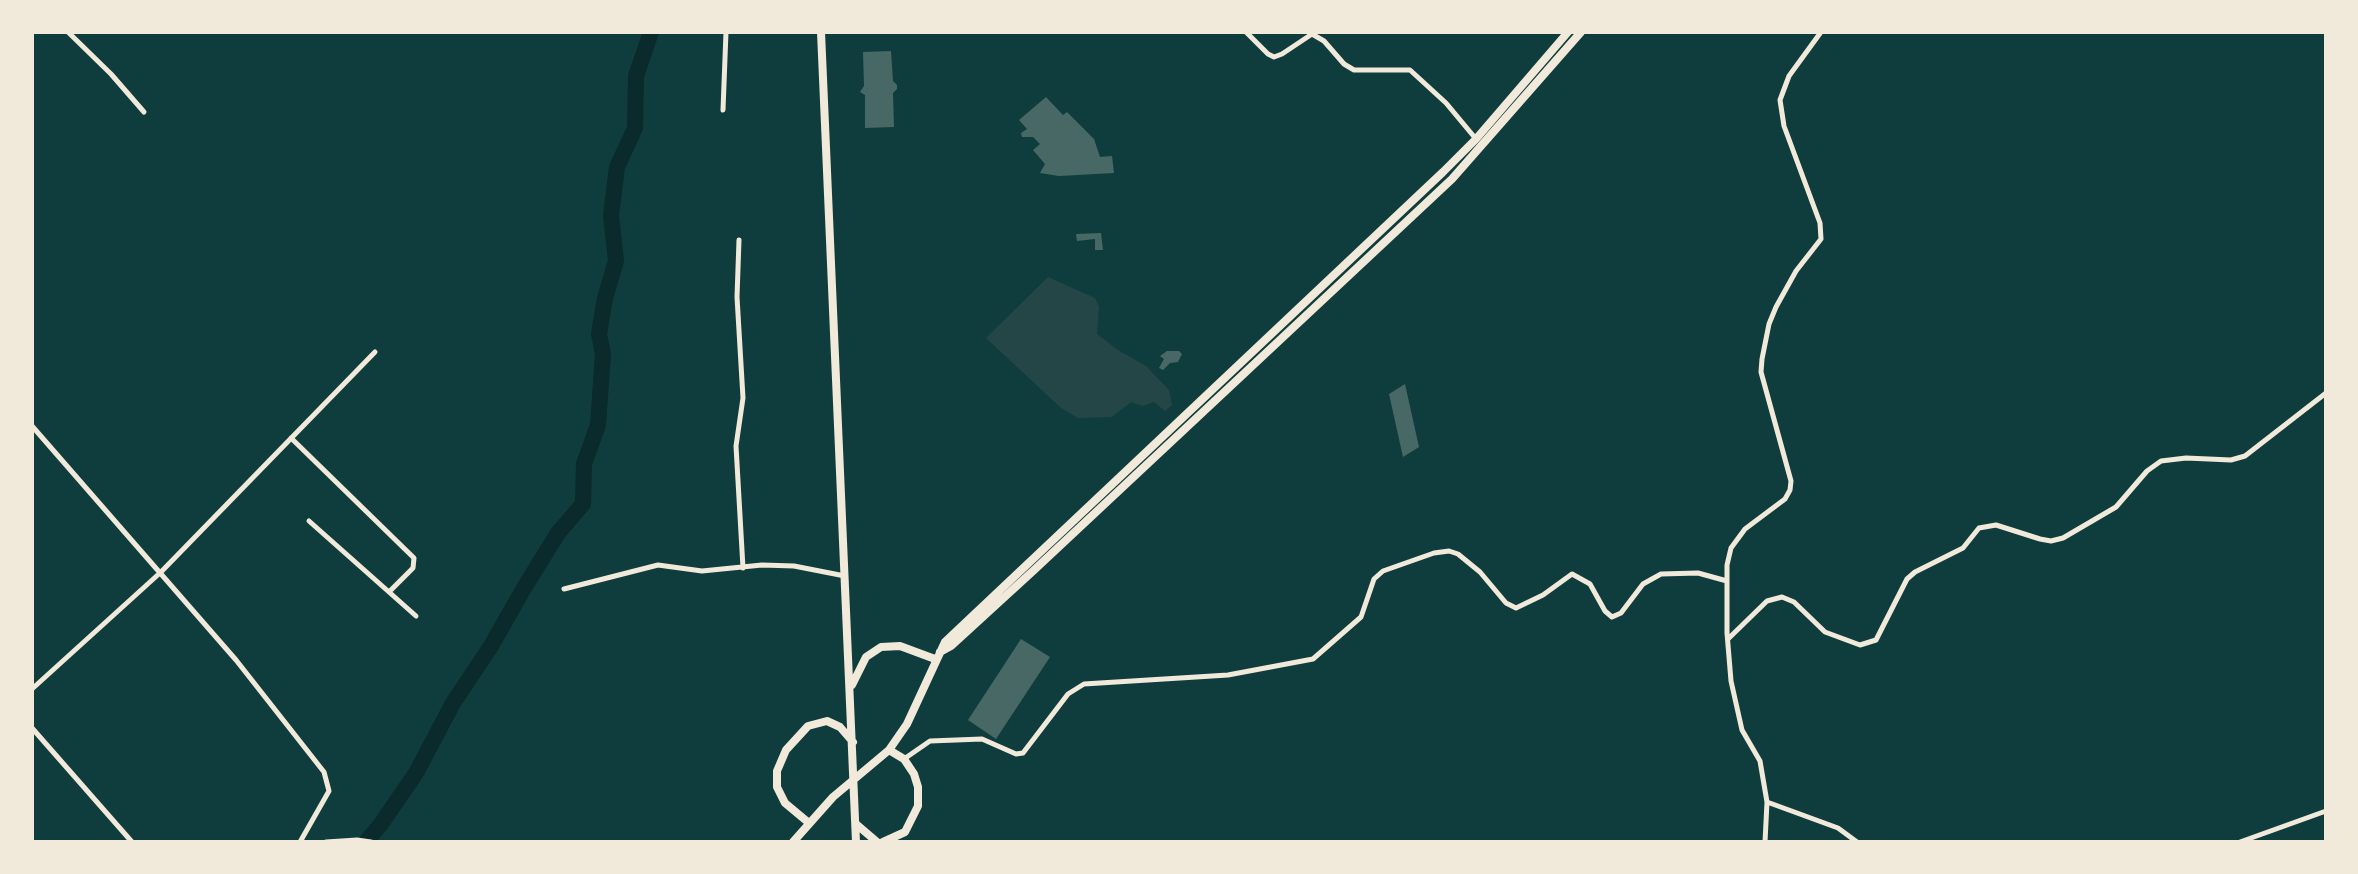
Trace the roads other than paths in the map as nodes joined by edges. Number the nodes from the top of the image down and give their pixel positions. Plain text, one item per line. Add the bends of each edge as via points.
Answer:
1 (68, 32) edge
2 (726, 32) edge
3 (821, 32) edge
4 (1246, 32) edge
5 (1568, 32) edge
6 (1581, 32) edge
7 (1821, 32) edge
8 (723, 110) dead end
9 (144, 112) dead end
10 (1476, 139) junction
11 (739, 240) dead end
12 (375, 352) dead end
13 (2326, 393) edge
14 (32, 426) edge
15 (291, 438) junction
16 (309, 521) dead end
17 (743, 568) junction
18 (161, 572) junction
19 (845, 576) junction
20 (1727, 581) junction
21 (564, 589) dead end
22 (389, 592) junction
23 (416, 616) dead end
24 (1728, 639) junction
25 (937, 656) junction
26 (32, 689) edge
27 (850, 689) junction
28 (32, 728) edge
29 (853, 742) junction
30 (889, 750) junction
31 (904, 759) junction
32 (1767, 802) junction
33 (2326, 811) edge
34 (809, 823) junction
35 (856, 824) junction
36 (796, 840) edge
37 (132, 842) edge
38 (300, 842) edge
39 (326, 842) edge
40 (371, 842) edge
41 (856, 842) edge
42 (880, 842) edge
43 (1765, 842) edge
44 (1857, 842) edge
45 (2240, 842) edge

1 - 9 street
2 - 8 street
3 - 19 main road
4 - 10 street via 1274,57 1312,34 1354,70 1410,70
5 - 10 main road
6 - 25 main road via 1452,179
7 - 20 street via 1789,76 1780,100 1821,239 1776,307 1761,372 1790,490 1731,548
10 - 25 main road via 1029,559
11 - 17 street via 743,398 736,474
12 - 15 street
13 - 24 street via 2245,456 2161,461 2116,507 2063,538 2051,541 1996,525 1979,528 1963,548 1907,579 1876,640 1860,645 1825,632 1782,597 1767,601
14 - 18 street
15 - 18 street
15 - 22 street via 414,558 413,568
16 - 22 street
17 - 19 street via 794,566
17 - 21 street via 648,566
18 - 26 street
18 - 38 street via 324,772 329,791
19 - 27 main road
20 - 24 street
20 - 31 street via 1698,573 1661,574 1643,584 1612,617 1590,584 1572,574 1516,608 1458,554 1434,553 1383,571 1374,579 1361,617 1313,659 1228,675 1084,684 1068,694 1023,753 982,739 930,741
22 - 23 street
24 - 32 street via 1742,730 1760,761
25 - 27 main road via 900,646 881,647 866,657
25 - 30 main road via 907,724
27 - 29 main road
28 - 37 street
29 - 34 main road via 827,721 808,726 786,750 777,787 785,803
29 - 35 main road
30 - 31 main road
30 - 34 main road
31 - 42 main road via 918,787 918,806 905,832
32 - 43 street
32 - 44 street via 1838,828
33 - 45 street
34 - 36 main road
35 - 41 main road
35 - 42 main road
39 - 40 street

